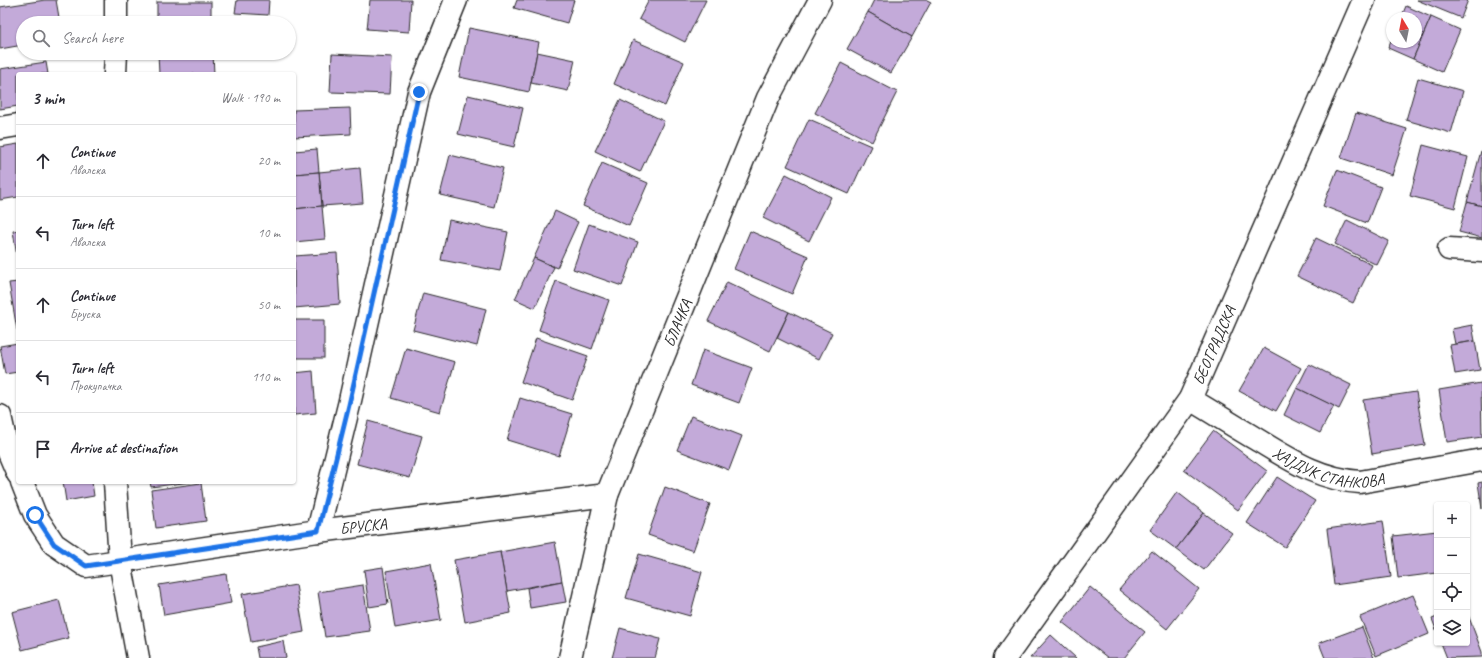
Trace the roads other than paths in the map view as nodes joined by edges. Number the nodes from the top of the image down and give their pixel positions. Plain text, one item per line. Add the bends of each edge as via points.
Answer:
1 (116, 0) edge
2 (456, 0) edge
3 (820, 0) edge
4 (1364, 0) edge
5 (116, 16) edge
6 (116, 60) edge
7 (115, 72) edge
8 (16, 125) edge
9 (0, 128) edge
10 (1449, 249) dead end
11 (1482, 251) edge
12 (1190, 399) junction
13 (0, 416) edge
14 (4, 447) edge
15 (1482, 460) edge
16 (16, 470) edge
17 (23, 484) edge
18 (115, 484) edge
19 (607, 495) junction
20 (318, 531) junction
21 (120, 561) junction
22 (138, 658) edge
23 (570, 658) edge
24 (1004, 658) edge

1 - 5 street
2 - 20 street via 419,92
3 - 19 street, БЛАЧКА via 768,98
4 - 12 street, БЕОГРАДСКА
6 - 7 street
8 - 9 street
10 - 11 street
12 - 15 street, ХАЈДУК СТАНКОВА via 1299,465 1343,481 1360,482
12 - 24 street, БЕОГРАДСКА
13 - 14 street
14 - 16 street
17 - 21 street, БРУСКА via 35,515 54,544 86,566
18 - 21 street
19 - 20 street, БРУСКА
19 - 23 street, БЛАЧКА
20 - 21 street, БРУСКА
21 - 22 street

